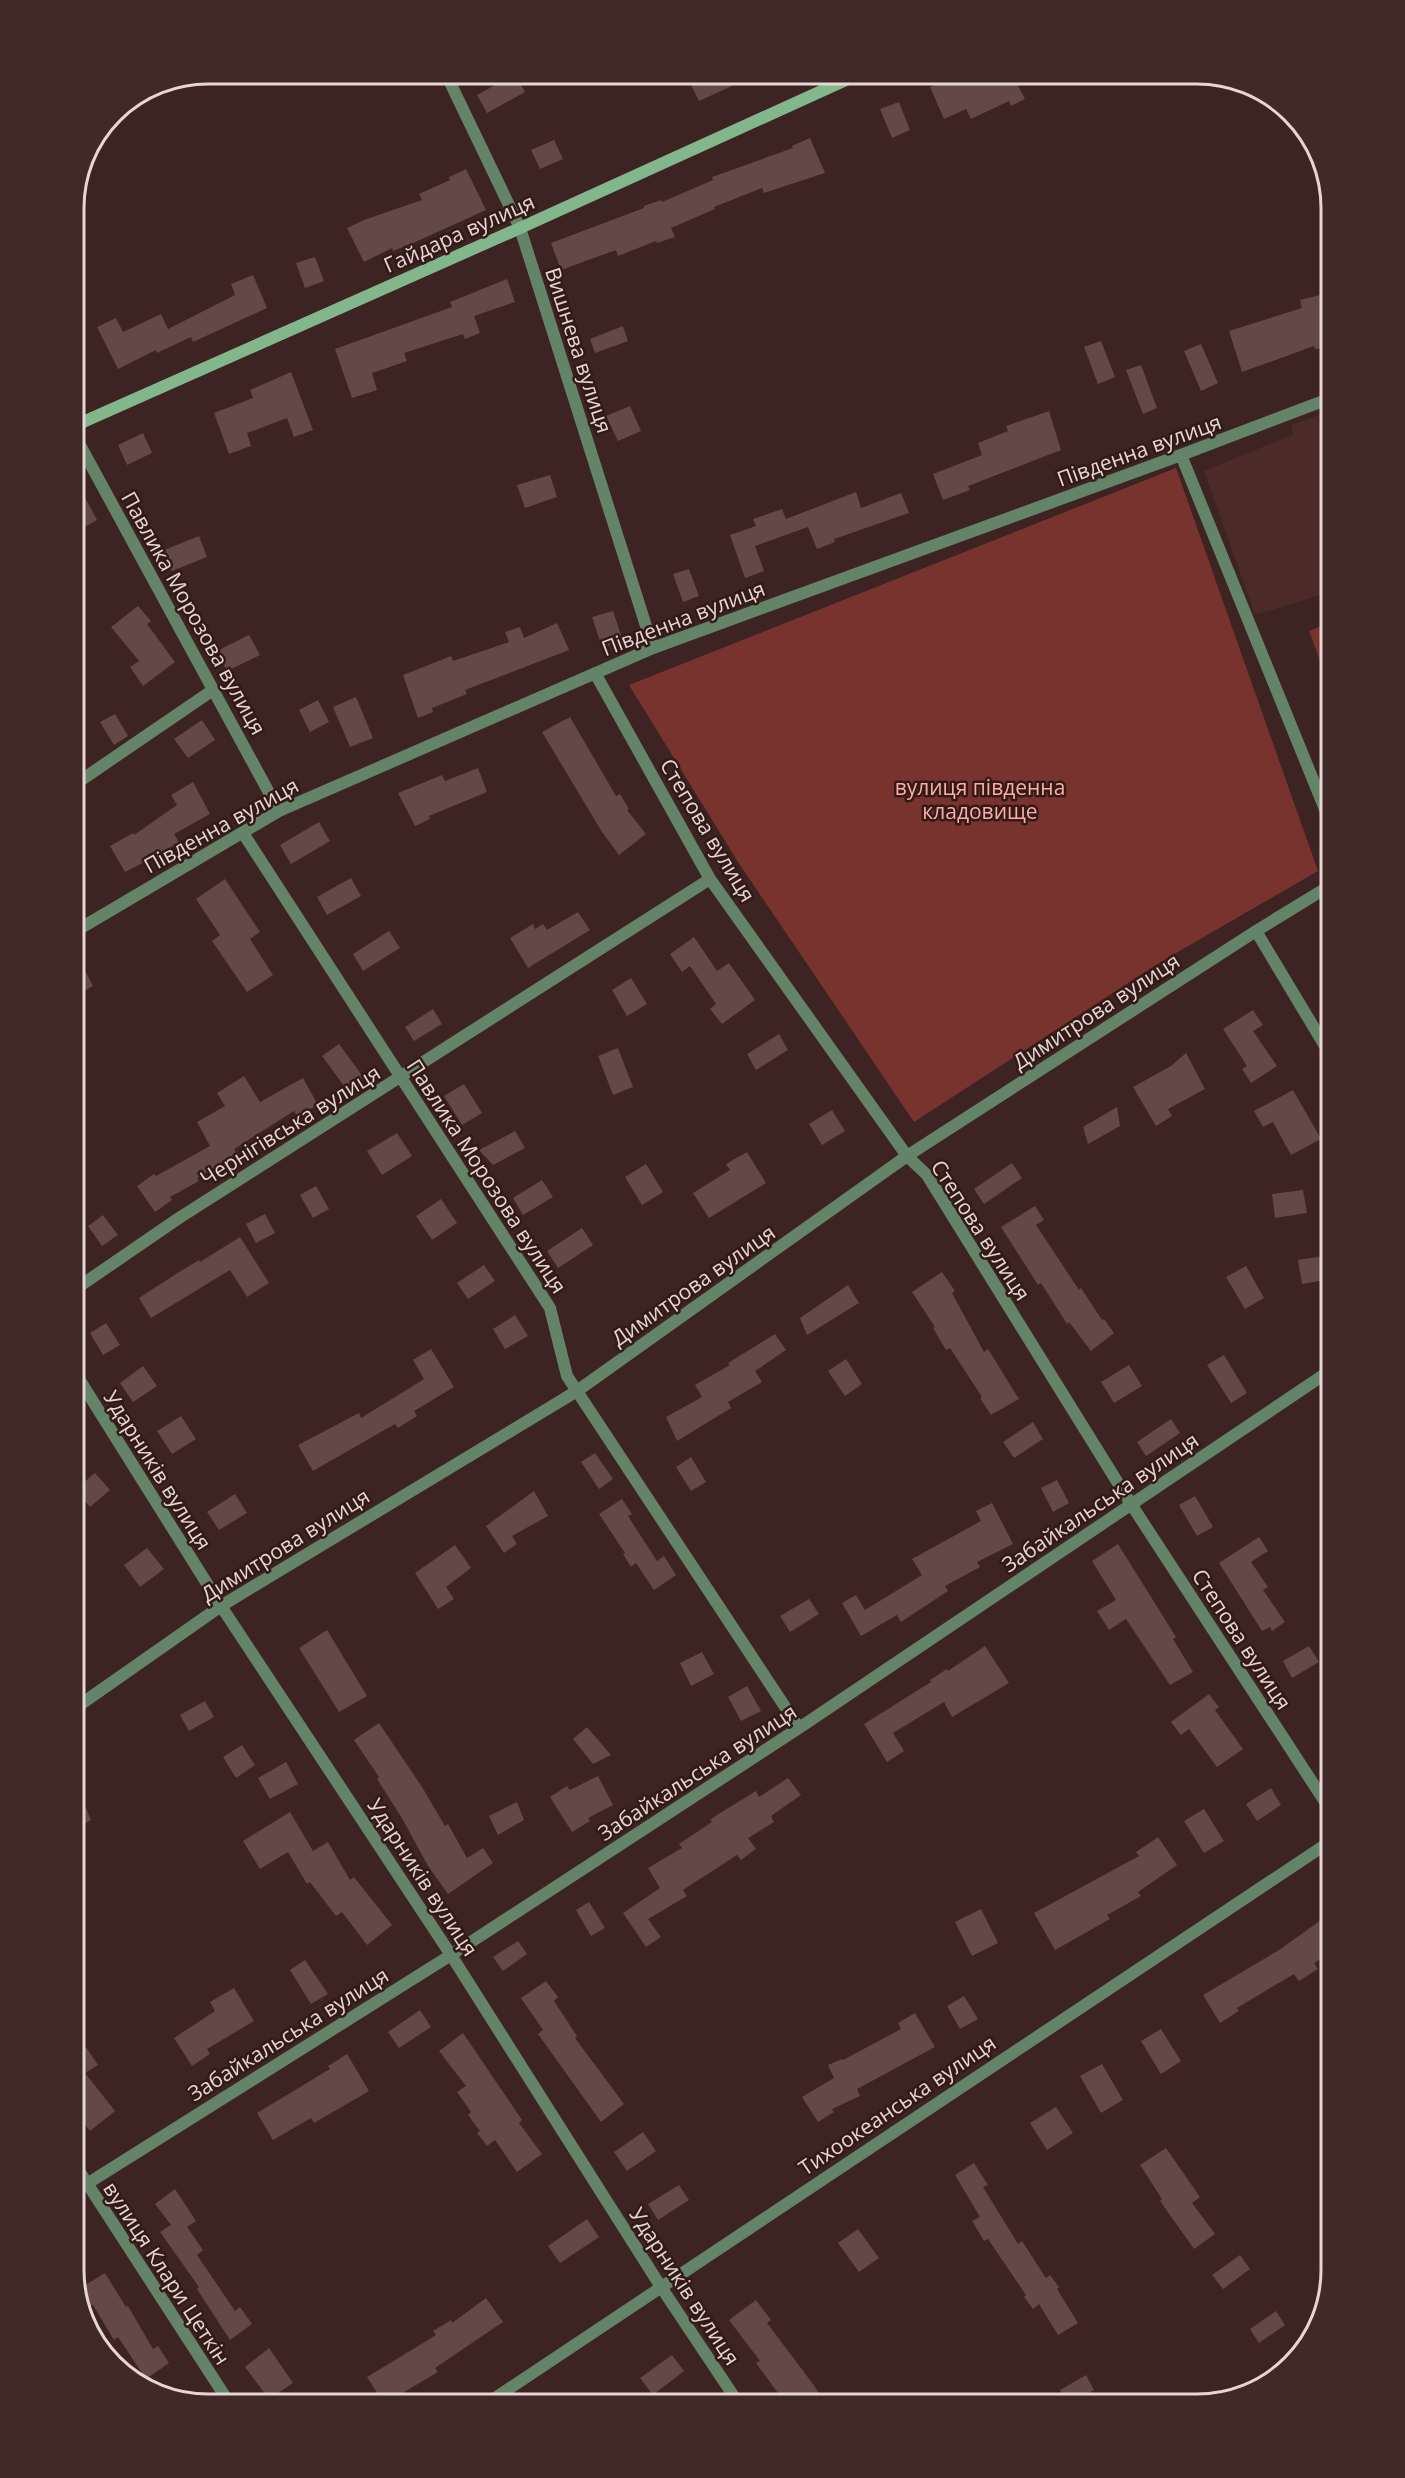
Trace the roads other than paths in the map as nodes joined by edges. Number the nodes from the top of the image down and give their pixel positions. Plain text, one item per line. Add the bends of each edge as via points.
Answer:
1 (451, 84) edge
2 (837, 84) edge
3 (520, 228) junction
4 (1321, 402) edge
5 (84, 422) edge
6 (84, 453) edge
7 (1181, 455) junction
8 (653, 648) junction
9 (595, 673) junction
10 (213, 690) junction
11 (84, 778) edge
12 (1321, 797) edge
13 (279, 811) junction
14 (243, 833) junction
15 (710, 879) junction
16 (1321, 892) edge
17 (84, 926) edge
18 (1256, 931) junction
19 (1321, 1038) edge
20 (400, 1078) junction
21 (908, 1156) junction
22 (84, 1283) edge
23 (1321, 1377) edge
24 (84, 1387) edge
25 (577, 1391) junction
26 (1131, 1504) junction
27 (221, 1606) junction
28 (84, 1702) edge
29 (799, 1728) junction
30 (1321, 1794) edge
31 (1321, 1848) edge
32 (451, 1955) junction
33 (84, 2180) edge
34 (86, 2184) junction
35 (661, 2287) junction
36 (223, 2394) edge
37 (501, 2394) edge
38 (732, 2394) edge

1 - 3 street, Вишнева вулиця
2 - 3 street, Гайдара вулиця
3 - 5 street, Гайдара вулиця
3 - 8 street, Вишнева вулиця
4 - 7 street, Південна вулиця
6 - 10 street, Павлика Морозова вулиця
7 - 8 street, Південна вулиця
7 - 12 street
8 - 9 street, Південна вулиця
9 - 13 street, Південна вулиця
9 - 15 street, Степова вулиця
10 - 11 street
10 - 13 street, Павлика Морозова вулиця
13 - 14 street, Південна вулиця
14 - 17 street, Південна вулиця
14 - 20 street, Павлика Морозова вулиця
15 - 20 street, Чернігівська вулиця
15 - 21 street, Степова вулиця
16 - 18 street, Димитрова вулиця
18 - 19 street
18 - 21 street, Димитрова вулиця
20 - 22 street, Чернігівська вулиця
20 - 25 street, Павлика Морозова вулиця via 550,1308 567,1376
21 - 25 street, Димитрова вулиця
21 - 26 street, Степова вулиця via 927,1175
23 - 26 street, Забайкальська вулиця
24 - 27 street, Ударників вулиця
25 - 27 street, Димитрова вулиця
25 - 29 street, Павлика Морозова вулиця
26 - 29 street, Забайкальська вулиця
26 - 30 street, Степова вулиця
27 - 28 street, Димитрова вулиця
27 - 32 street, Ударників вулиця
29 - 32 street, Забайкальська вулиця
31 - 35 street, Тихоокеанська вулиця
32 - 34 street, Забайкальська вулиця
32 - 35 street, Ударників вулиця
33 - 34 street, вулиця Клари Цеткін
34 - 36 street, вулиця Клари Цеткін
35 - 37 street, Тихоокеанська вулиця
35 - 38 street, Ударників вулиця

